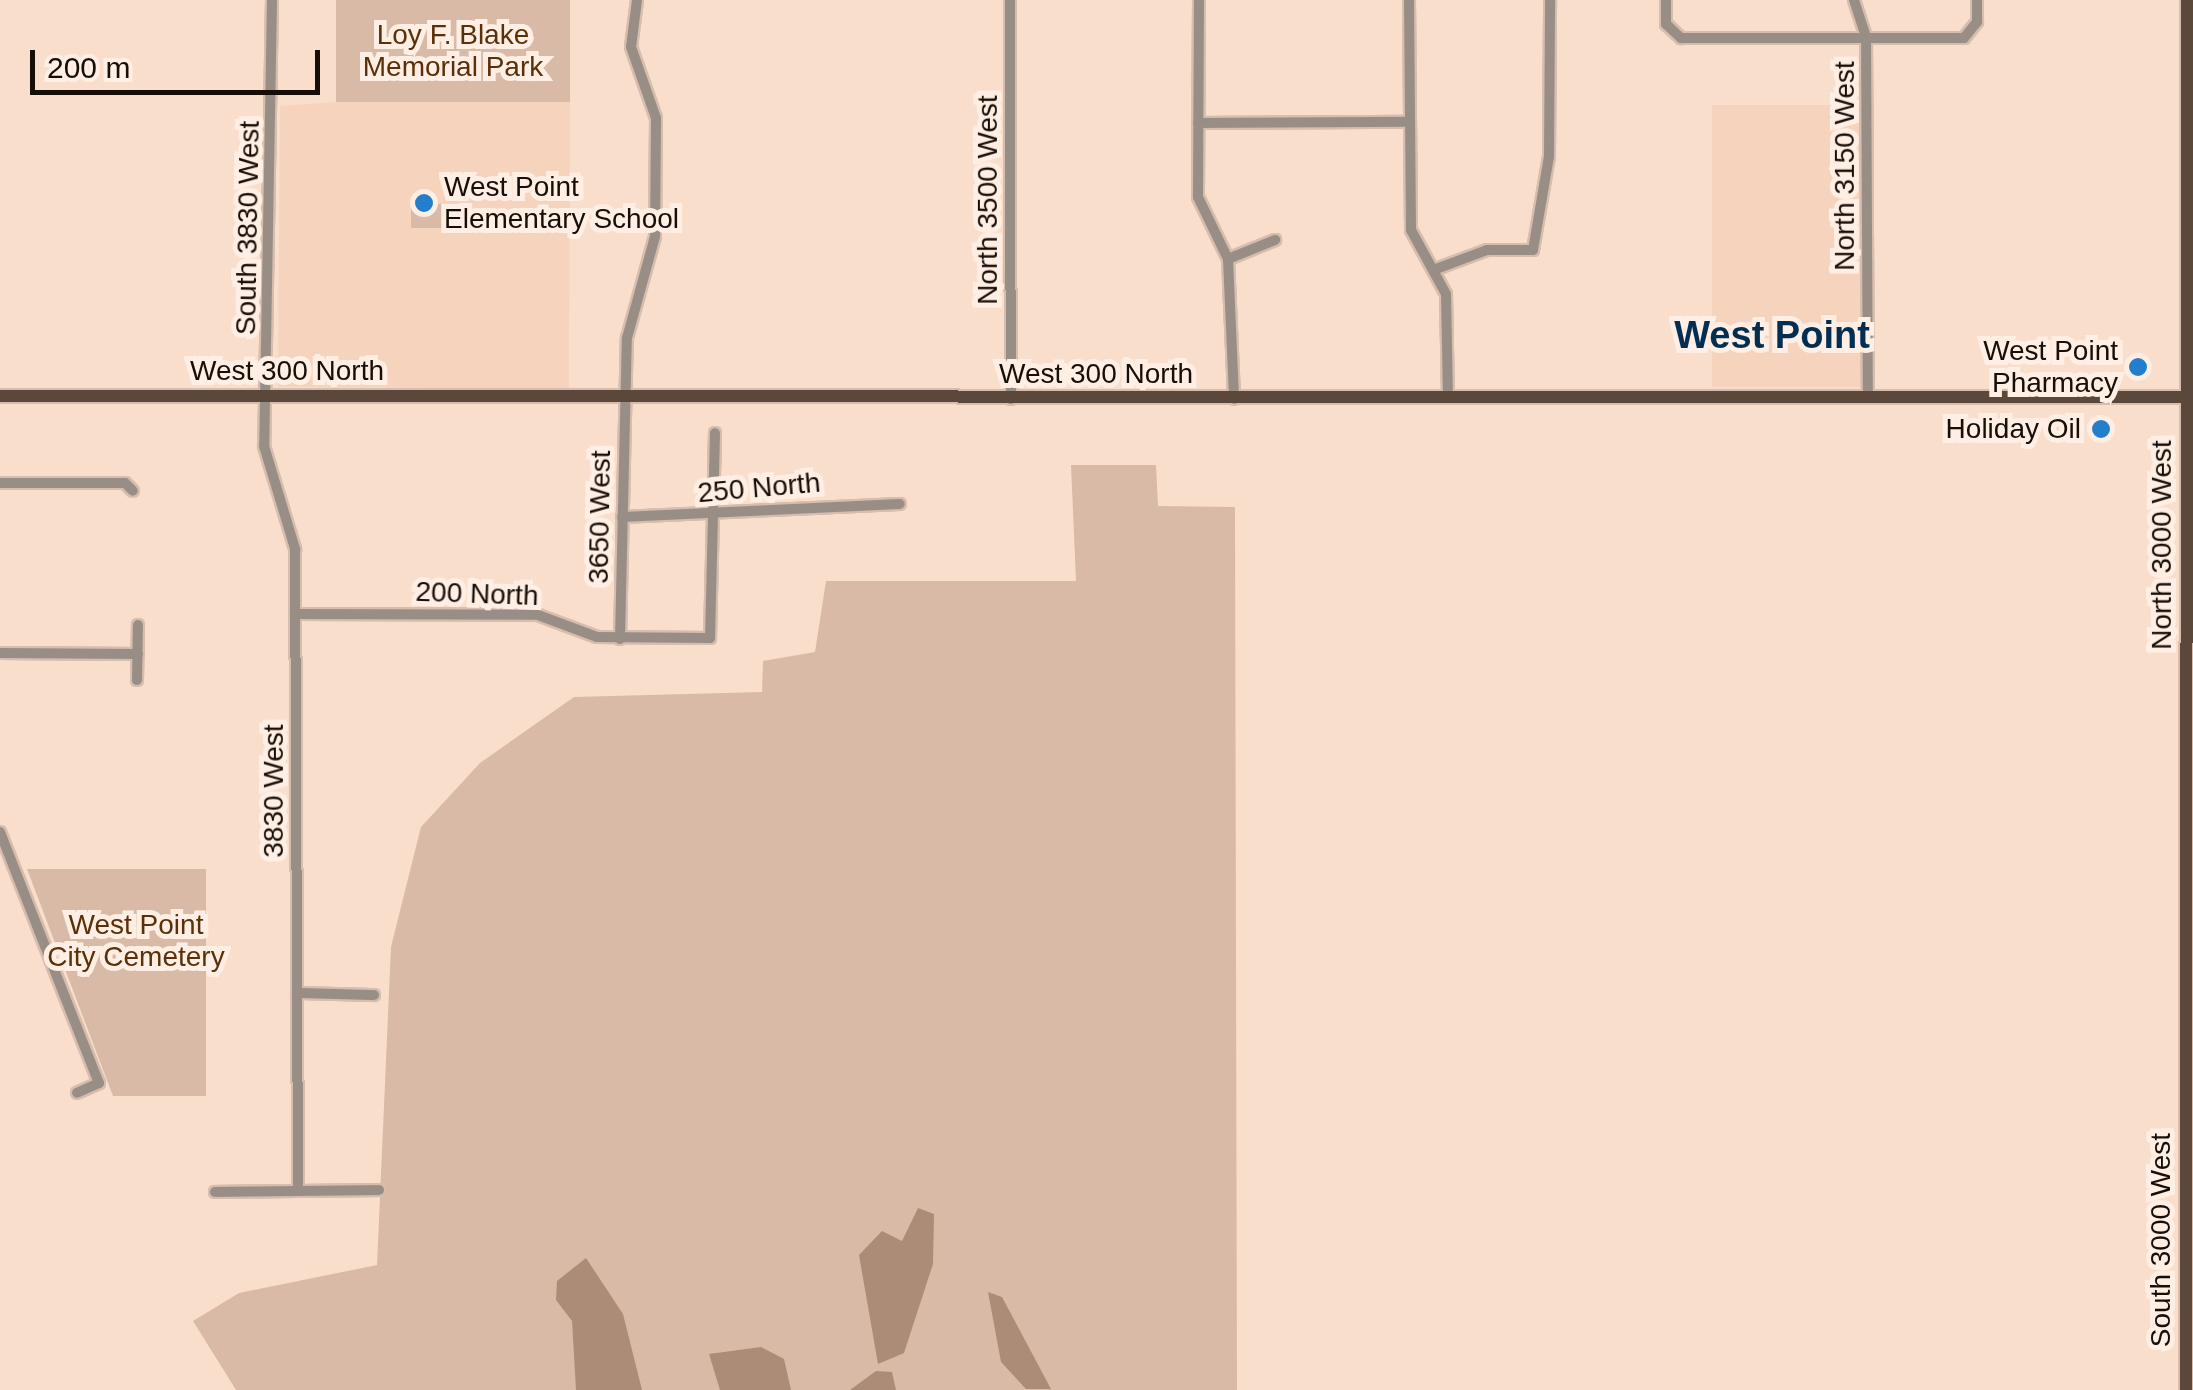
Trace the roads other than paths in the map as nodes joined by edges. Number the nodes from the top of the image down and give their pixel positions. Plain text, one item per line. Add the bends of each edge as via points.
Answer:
1 (272, 0) edge
2 (637, 0) edge
3 (1010, 0) edge
4 (1198, 0) edge
5 (1409, 0) edge
6 (1550, 0) edge
7 (1666, 0) edge
8 (1854, 0) edge
9 (1978, 0) edge
10 (2188, 0) edge
11 (1866, 38) junction
12 (1410, 122) junction
13 (1198, 123) junction
14 (1275, 240) dead end
15 (1228, 260) junction
16 (1436, 269) junction
17 (1868, 394) junction
18 (0, 396) edge
19 (264, 396) junction
20 (625, 397) junction
21 (2190, 397) edge
22 (1234, 398) junction
23 (1448, 398) junction
24 (1011, 399) junction
25 (714, 433) dead end
26 (0, 483) edge
27 (134, 491) dead end
28 (900, 504) dead end
29 (716, 516) junction
30 (622, 517) junction
31 (296, 614) junction
32 (138, 625) dead end
33 (620, 639) junction
34 (0, 653) edge
35 (138, 654) junction
36 (138, 680) dead end
37 (2190, 732) edge
38 (0, 832) edge
39 (298, 993) junction
40 (374, 994) dead end
41 (2190, 1014) edge
42 (2186, 1090) joint
43 (77, 1094) dead end
44 (298, 1190) junction
45 (379, 1190) dead end
46 (214, 1192) dead end
47 (2189, 1222) edge
48 (2188, 1386) edge

1 - 19 street, South 3830 West
2 - 20 street, 3650 West via 631,47 656,118 655,236 628,324
3 - 24 street, North 3500 West
4 - 13 street
5 - 12 street
6 - 16 street via 1549,156 1532,250 1487,250
7 - 11 street via 1672,34
8 - 11 street, North 3150 West
9 - 11 street via 1973,32
10 - 21 main road, North 3000 West
11 - 17 street, North 3150 West
12 - 13 street
12 - 16 street via 1411,230
13 - 15 street via 1198,197
14 - 15 street
15 - 22 street
16 - 23 street via 1446,294
17 - 21 main road, West 300 North
17 - 23 main road, West 300 North
18 - 19 main road, West 300 North
19 - 20 main road, West 300 North
19 - 31 street, 3830 West via 266,458 294,533
20 - 24 main road, West 300 North
20 - 30 street, 3650 West
21 - 37 main road, North 3000 West
22 - 23 main road, West 300 North
22 - 24 main road, West 300 North
25 - 29 street
26 - 27 street via 125,483
28 - 29 street, 250 North via 781,504
29 - 30 street, 250 North
29 - 33 street, 200 North via 714,636
30 - 33 street, 3650 West
31 - 33 street, 200 North via 538,614
31 - 39 street, 3830 West
32 - 35 street
34 - 35 street
35 - 36 street
37 - 41 main road, North 3000 West
38 - 43 street via 99,1084
39 - 40 street
39 - 44 street, 3830 West
41 - 42 main road, North 3000 West
42 - 47 main road, South 3000 West
44 - 45 street
44 - 46 street
47 - 48 main road, South 3000 West

